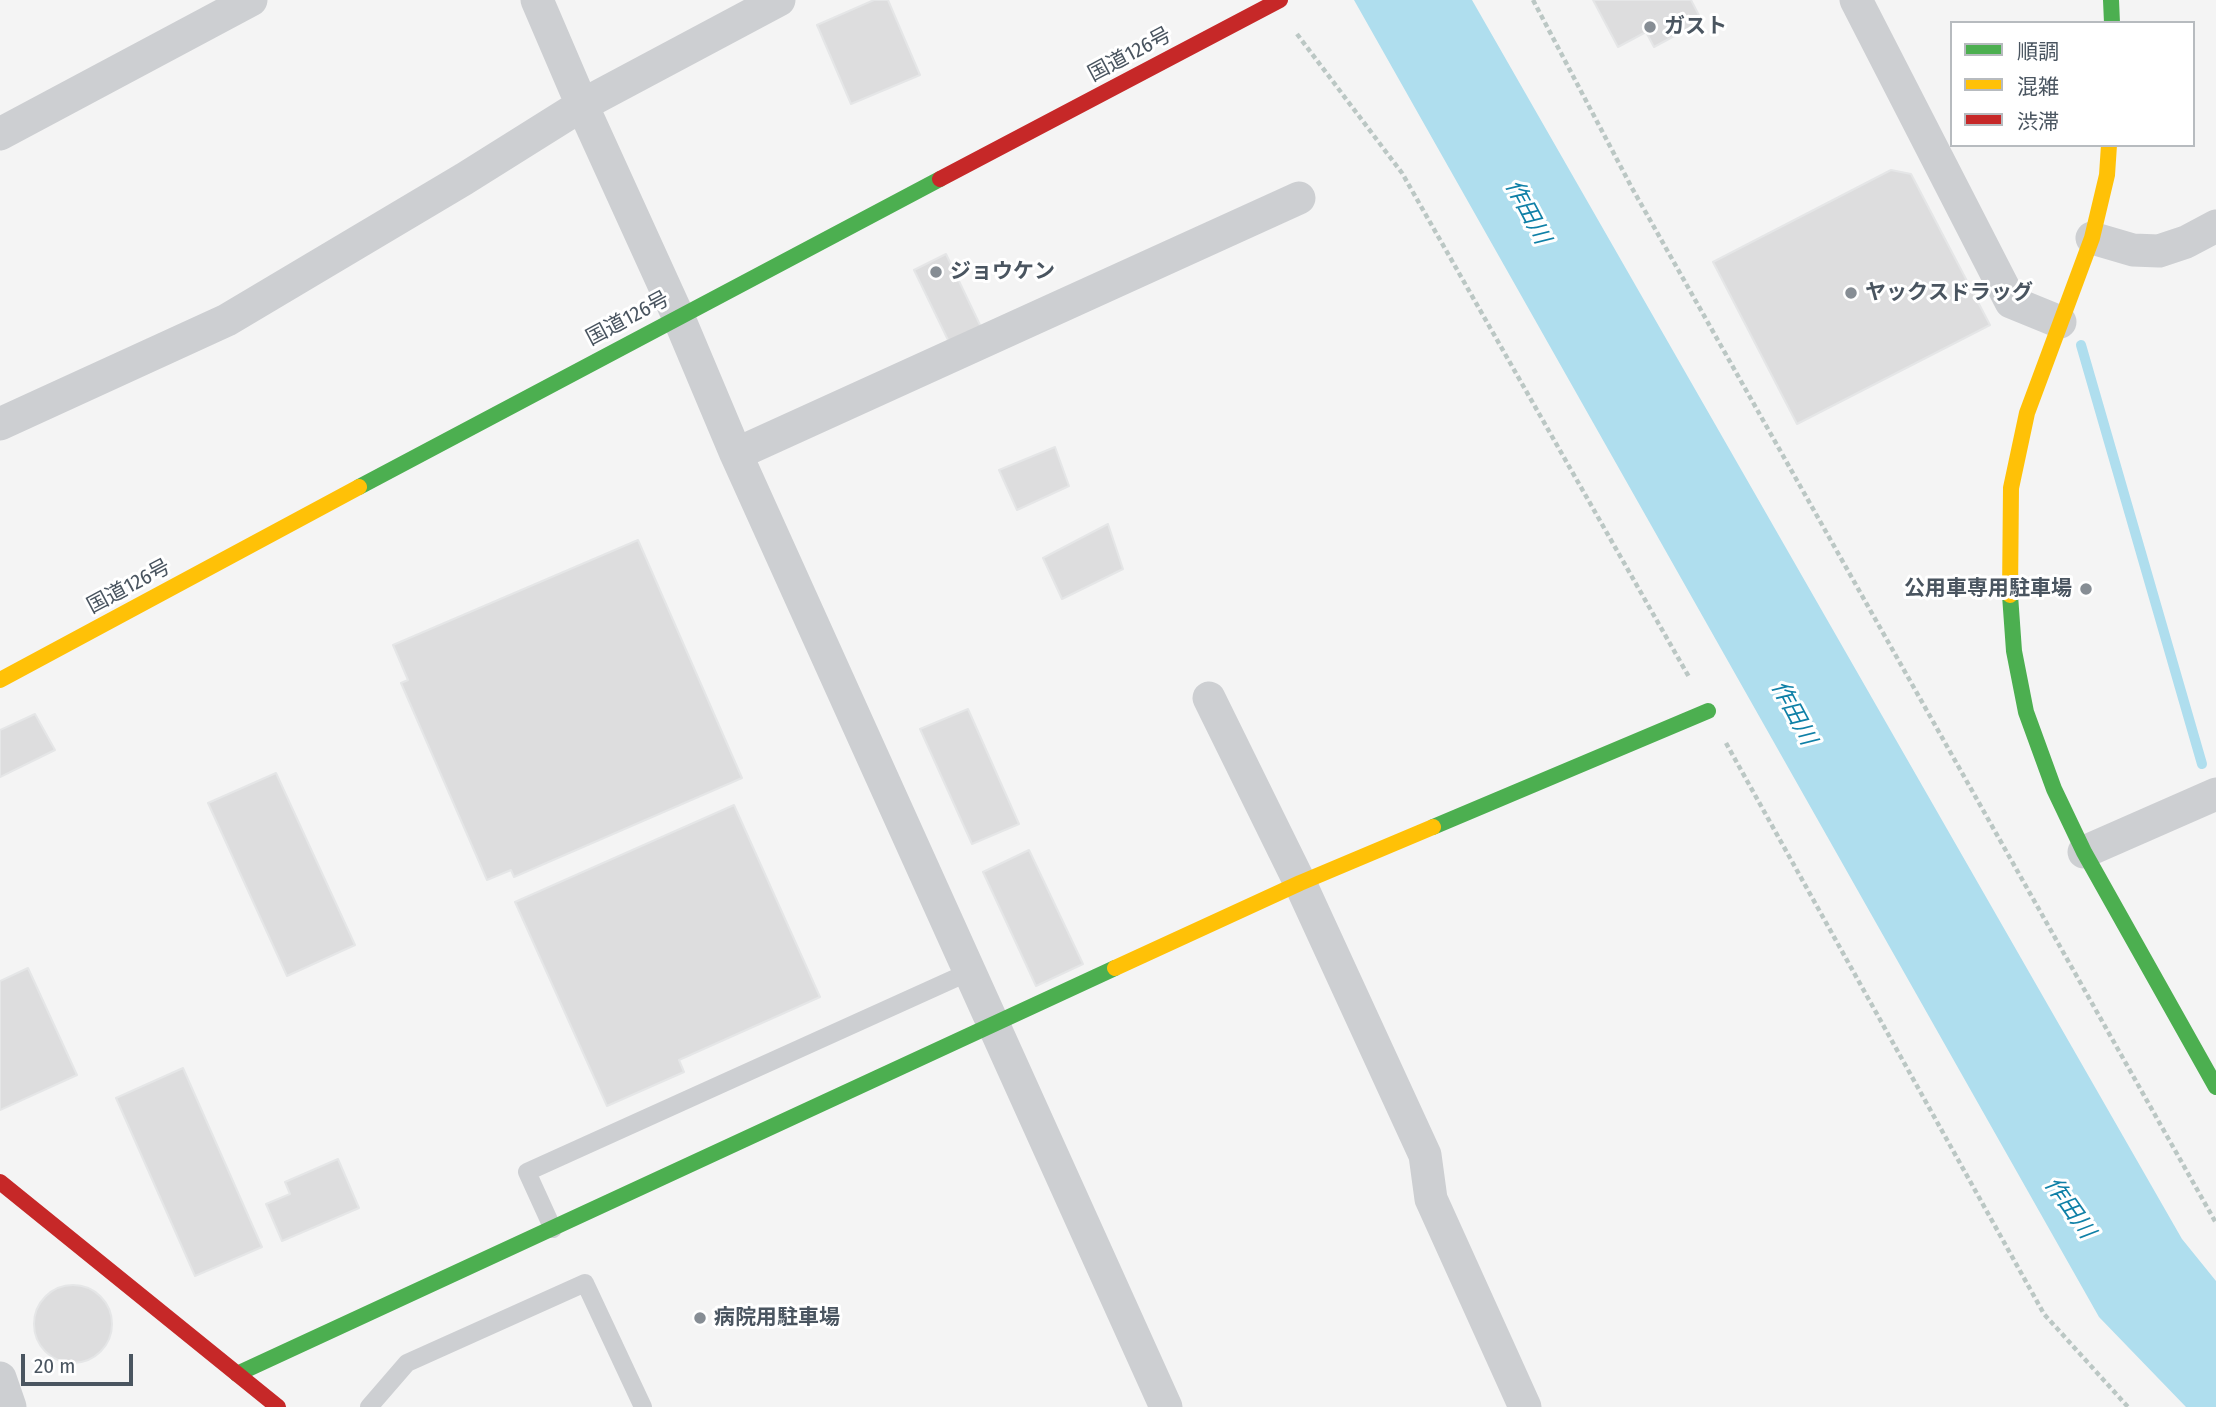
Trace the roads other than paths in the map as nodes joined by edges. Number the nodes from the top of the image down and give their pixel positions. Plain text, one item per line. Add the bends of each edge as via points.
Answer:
1 (251, 0) edge
2 (537, 0) edge
3 (779, 0) edge
4 (1856, 0) edge
5 (2111, 0) edge
6 (1277, 2) edge
7 (2112, 21) edge
8 (582, 105) junction
9 (0, 134) edge
10 (2109, 147) edge
11 (1299, 198) dead end
12 (2216, 226) edge
13 (2092, 238) junction
14 (678, 316) junction
15 (2060, 322) junction
16 (0, 424) edge
17 (736, 454) junction
18 (0, 680) edge
19 (1209, 698) dead end
20 (1708, 711) dead end
21 (2216, 794) edge
22 (2084, 852) junction
23 (1300, 883) junction
24 (969, 972) junction
25 (993, 1027) junction
26 (2216, 1087) edge
27 (0, 1182) edge
28 (553, 1229) junction
29 (237, 1374) junction
30 (0, 1378) edge
31 (10, 1407) edge
32 (278, 1407) edge
33 (369, 1407) edge
34 (643, 1407) edge
35 (1166, 1407) edge
36 (1525, 1407) edge

1 - 9 street
2 - 8 street
3 - 8 street
4 - 15 street via 2011,302
5 - 7 main road
6 - 14 main road, 国道126号
8 - 14 street
8 - 16 street via 226,320
10 - 13 main road via 2108,175
11 - 17 street
12 - 13 street via 2159,251 2133,250
13 - 15 main road
14 - 17 street
14 - 18 main road, 国道126号
15 - 22 main road via 2027,413 2011,488 2009,587 2014,651 2026,712 2054,789
17 - 24 street
19 - 23 street
20 - 23 main road
21 - 22 street
22 - 26 main road
23 - 25 main road
23 - 36 street via 1425,1155 1431,1199
24 - 25 street
24 - 28 lane via 527,1172
25 - 28 main road
25 - 35 street
27 - 29 main road
28 - 29 main road
29 - 32 main road
30 - 31 street
33 - 34 lane via 407,1363 585,1283

